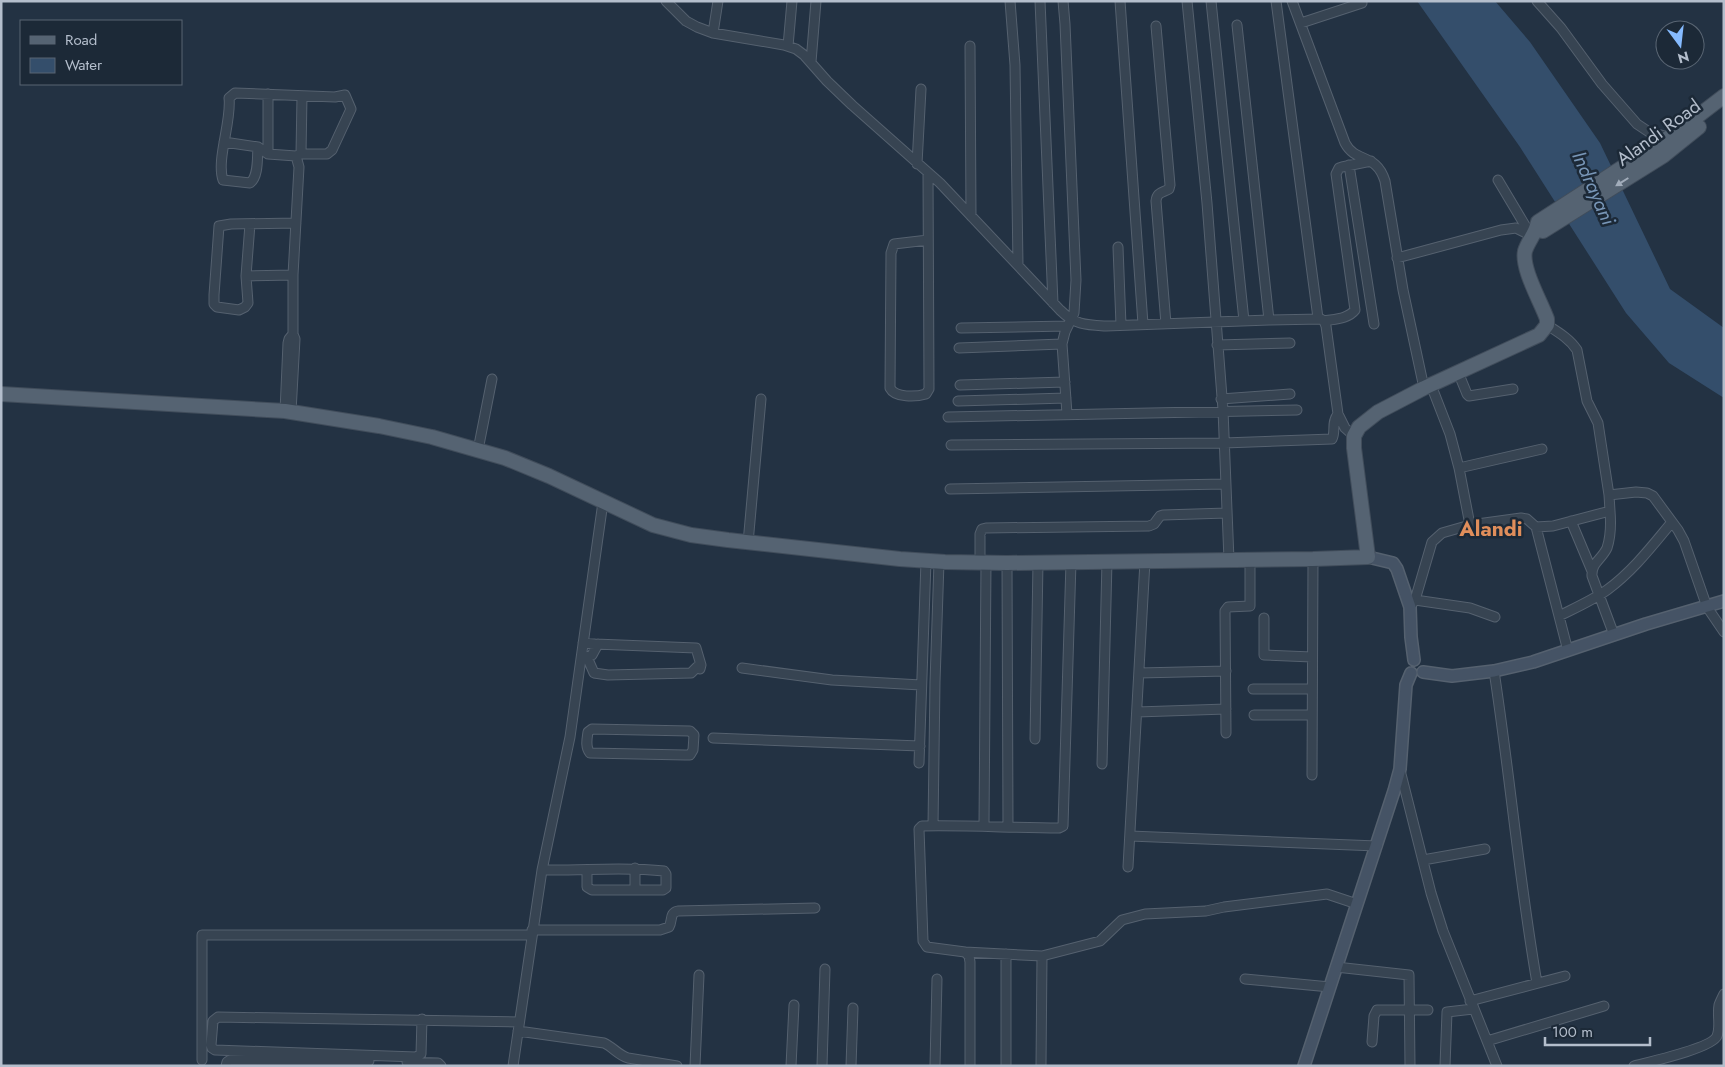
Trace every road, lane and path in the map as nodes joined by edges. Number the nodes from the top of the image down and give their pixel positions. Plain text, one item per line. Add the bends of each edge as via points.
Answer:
1 (666, 1) edge
2 (718, 1) edge
3 (792, 1) edge
4 (816, 1) edge
5 (1010, 1) edge
6 (1040, 1) edge
7 (1063, 1) edge
8 (1120, 1) edge
9 (1188, 1) edge
10 (1211, 1) edge
11 (1276, 1) edge
12 (1292, 1) edge
13 (1536, 1) edge
14 (1362, 3) dead end
15 (1301, 23) junction
16 (1237, 25) dead end
17 (1156, 26) dead end
18 (713, 33) junction
19 (788, 46) junction
20 (970, 46) dead end
21 (811, 62) junction
22 (921, 88) dead end
23 (268, 94) junction
24 (302, 96) junction
25 (1724, 96) edge
26 (1724, 106) edge
27 (1697, 123) junction
28 (1669, 137) junction
29 (224, 142) junction
30 (258, 147) junction
31 (1659, 151) junction
32 (268, 154) junction
33 (298, 155) junction
34 (1372, 162) junction
35 (917, 164) junction
36 (1349, 166) junction
37 (928, 173) junction
38 (1498, 180) dead end
39 (971, 216) junction
40 (296, 223) junction
41 (250, 224) junction
42 (1539, 229) junction
43 (928, 240) junction
44 (1118, 247) dead end
45 (1397, 258) junction
46 (1018, 265) junction
47 (293, 275) junction
48 (246, 276) junction
49 (1053, 303) junction
50 (1269, 320) junction
51 (1321, 320) junction
52 (1244, 321) junction
53 (1216, 322) junction
54 (1070, 323) junction
55 (1143, 324) junction
56 (1166, 324) junction
57 (1374, 324) dead end
58 (1122, 325) junction
59 (1547, 325) junction
60 (961, 328) dead end
61 (1290, 343) dead end
62 (1062, 344) junction
63 (1217, 345) junction
64 (959, 348) dead end
65 (1458, 372) junction
66 (492, 379) dead end
67 (1065, 382) junction
68 (960, 385) dead end
69 (1427, 387) junction
70 (1513, 389) dead end
71 (1, 394) edge
72 (1290, 394) dead end
73 (1066, 398) junction
74 (761, 399) dead end
75 (1221, 399) junction
76 (958, 400) dead end
77 (1222, 410) junction
78 (1297, 410) dead end
79 (288, 412) junction
80 (1067, 414) junction
81 (1338, 414) junction
82 (948, 417) dead end
83 (1354, 436) junction
84 (1224, 443) junction
85 (951, 445) dead end
86 (1542, 449) dead end
87 (478, 450) junction
88 (1459, 468) junction
89 (1226, 484) junction
90 (950, 490) dead end
91 (1609, 495) junction
92 (603, 502) junction
93 (1610, 511) junction
94 (1227, 513) junction
95 (1572, 521) junction
96 (1672, 522) junction
97 (1470, 525) junction
98 (1536, 527) junction
99 (748, 543) junction
100 (1368, 557) junction
101 (1313, 559) junction
102 (1229, 560) junction
103 (1250, 560) junction
104 (932, 561) junction
105 (1107, 561) junction
106 (1144, 561) junction
107 (1038, 562) junction
108 (1071, 562) junction
109 (983, 563) junction
110 (1007, 563) junction
111 (1592, 571) junction
112 (1599, 595) junction
113 (1724, 601) edge
114 (1413, 604) junction
115 (1707, 607) junction
116 (1559, 616) junction
117 (1495, 617) dead end
118 (1264, 618) dead end
119 (1724, 632) edge
120 (1614, 635) junction
121 (583, 643) junction
122 (598, 644) junction
123 (1568, 651) junction
124 (1312, 657) junction
125 (742, 668) dead end
126 (1226, 671) junction
127 (1494, 671) junction
128 (1417, 672) junction
129 (1139, 673) junction
130 (921, 685) junction
131 (1253, 689) dead end
132 (1312, 689) junction
133 (1226, 709) junction
134 (1137, 712) junction
135 (1254, 715) dead end
136 (1312, 715) junction
137 (1226, 733) dead end
138 (713, 738) dead end
139 (1035, 739) dead end
140 (569, 740) junction
141 (587, 742) junction
142 (920, 746) junction
143 (919, 763) dead end
144 (1102, 764) dead end
145 (1400, 768) junction
146 (1312, 775) dead end
147 (984, 825) junction
148 (933, 826) junction
149 (1008, 826) junction
150 (1130, 836) junction
151 (1377, 846) junction
152 (1485, 849) dead end
153 (1423, 860) junction
154 (1128, 867) dead end
155 (635, 868) junction
156 (542, 870) junction
157 (587, 871) junction
158 (635, 890) junction
159 (1357, 904) junction
160 (815, 908) dead end
161 (532, 932) junction
162 (965, 952) junction
163 (1006, 954) junction
164 (1042, 956) junction
165 (1336, 967) junction
166 (825, 969) dead end
167 (699, 975) dead end
168 (1565, 976) dead end
169 (937, 979) dead end
170 (1245, 980) dead end
171 (1537, 983) junction
172 (1330, 987) junction
173 (1724, 994) edge
174 (794, 1005) dead end
175 (1472, 1005) junction
176 (1604, 1006) dead end
177 (853, 1008) dead end
178 (1410, 1010) junction
179 (1428, 1010) dead end
180 (422, 1019) junction
181 (518, 1026) junction
182 (1487, 1041) junction
183 (1372, 1042) dead end
184 (202, 1060) dead end
185 (294, 1063) edge
186 (319, 1063) edge
187 (343, 1063) edge
188 (392, 1063) edge
189 (418, 1064) edge
190 (226, 1066) edge
191 (442, 1066) edge
192 (513, 1066) edge
193 (677, 1066) edge
194 (695, 1066) edge
195 (791, 1066) edge
196 (822, 1066) edge
197 (851, 1066) edge
198 (935, 1066) edge
199 (970, 1066) edge
200 (1006, 1066) edge
201 (1041, 1066) edge
202 (1304, 1066) edge
203 (1410, 1066) edge
204 (1445, 1066) edge
205 (1497, 1066) edge
206 (1634, 1066) edge

1 - 18 street via 686,21
2 - 18 street
3 - 19 street
4 - 21 street
5 - 46 street via 1015,65
6 - 49 street
7 - 54 street via 1075,257 1075,304
8 - 55 street
9 - 53 street
10 - 52 street
11 - 51 street
12 - 15 street
13 - 28 street via 1637,124 1649,132
14 - 15 street
15 - 34 street via 1345,143 1352,152
16 - 50 street
17 - 56 street via 1170,185 1169,189 1156,196
18 - 19 street
19 - 21 street
20 - 39 street
21 - 35 street via 852,105
22 - 35 street
23 - 24 street
23 - 29 street via 235,93 229,98
23 - 32 street
24 - 33 street
24 - 33 street via 345,95 351,109 330,152
25 - 27 main road, Alandi Road
26 - 27 main road, Alandi Road
27 - 28 main road, Alandi Road
27 - 31 main road, Alandi Road
28 - 31 main road, Alandi Road
29 - 30 street
29 - 30 street via 222,178 226,182 252,181
30 - 32 street
31 - 42 main road, Alandi Road
32 - 33 street
33 - 40 street
34 - 36 street
34 - 45 street via 1378,166 1385,181
35 - 37 street
36 - 51 street via 1339,168 1336,174 1355,310 1348,316
36 - 57 street
37 - 39 street
37 - 43 street
38 - 42 street via 1526,227
39 - 46 street
40 - 41 street
40 - 47 street
41 - 48 street
41 - 48 street via 219,226 214,304 239,310 245,307 248,303
42 - 45 street via 1501,230
42 - 59 main road via 1524,254
43 - 43 street via 894,244 891,253 890,388 896,394 920,395 929,389
44 - 58 street
45 - 69 street
46 - 49 street
47 - 48 street
47 - 79 street via 295,339
49 - 54 street
50 - 51 street
50 - 52 street
51 - 81 street
52 - 53 street
53 - 56 street
53 - 63 street
54 - 58 street
54 - 60 street
54 - 62 street
55 - 56 street
55 - 58 street
59 - 65 main road via 1539,335
59 - 91 street via 1578,350 1587,401 1598,423
61 - 63 street
62 - 64 street
62 - 67 street
63 - 75 street
65 - 69 main road
65 - 70 street via 1469,396
66 - 87 street
67 - 68 street
67 - 73 street
69 - 83 main road via 1378,412 1359,427
69 - 88 street via 1450,434
71 - 79 main road
72 - 75 street
73 - 76 street
73 - 80 street
74 - 99 street
75 - 77 street
77 - 78 street
77 - 80 street
77 - 84 street
79 - 87 main road via 388,428
80 - 82 street
81 - 83 street via 1345,428
81 - 84 street via 1332,439
83 - 100 main road
84 - 85 street
84 - 89 street
86 - 88 street
87 - 92 main road via 524,466
88 - 97 street
89 - 90 street
89 - 94 street
91 - 93 street
91 - 96 street via 1647,493 1653,496
92 - 99 main road via 653,525 691,535
92 - 121 street
93 - 95 street
93 - 111 street via 1606,550
94 - 102 street
94 - 109 street via 1163,515 1149,526 986,528 980,534
95 - 98 street
95 - 111 street
96 - 112 street via 1643,557
96 - 115 street via 1684,541
97 - 98 street via 1520,518 1527,519
97 - 114 street via 1442,533 1432,542
98 - 116 street
99 - 104 main road
100 - 101 main road
100 - 114 main road via 1393,563
101 - 103 main road
101 - 124 street
102 - 103 main road
102 - 106 main road
103 - 126 street via 1250,606 1225,610
104 - 109 main road
104 - 130 street
104 - 148 street
105 - 106 main road
105 - 108 main road
105 - 144 street
106 - 129 street
107 - 108 main road
107 - 110 main road
107 - 139 street
108 - 149 street via 1064,822 1059,828
109 - 110 main road
109 - 147 street
110 - 149 street
111 - 112 street
112 - 116 street
112 - 120 street
113 - 115 main road
114 - 117 street via 1470,608
114 - 128 main road via 1411,638 1414,660 1409,666
115 - 119 street
115 - 120 main road
116 - 123 street
118 - 124 street via 1264,655
120 - 123 main road
121 - 122 street
121 - 140 street
122 - 122 street via 592,655 587,657 594,673 647,675 700,669 697,648
123 - 127 main road
124 - 132 street
125 - 130 street via 832,680
126 - 129 street
126 - 133 street
127 - 128 main road via 1452,676
127 - 171 street
128 - 145 main road via 1406,685
129 - 134 street
130 - 142 street
131 - 132 street
132 - 136 street
133 - 134 street
133 - 137 street
134 - 150 street
135 - 136 street
136 - 146 street
138 - 142 street
140 - 141 street
140 - 156 street
141 - 141 street via 588,732 592,729 690,731 694,735 692,753 685,755 593,753 588,751
142 - 143 street
145 - 151 main road
145 - 153 street
147 - 148 street
147 - 149 street
148 - 162 street via 922,826 919,830 923,941 927,947
150 - 151 street
150 - 154 street
151 - 159 main road
152 - 153 street
153 - 175 street via 1443,931
155 - 157 street
155 - 158 street
155 - 158 street via 664,871 666,874 665,890
156 - 157 street
156 - 161 street
157 - 158 street via 589,889
159 - 164 street via 1327,894 1206,911 1145,914 1122,920 1100,941
159 - 165 main road
160 - 161 street via 678,911 672,915 669,927 660,930
161 - 181 street
161 - 184 street via 202,934
162 - 163 street
162 - 199 street via 970,962
163 - 164 street
163 - 200 street
164 - 201 street
165 - 172 main road
165 - 178 street via 1409,975
166 - 196 street
167 - 194 street
168 - 171 street
169 - 198 street
170 - 172 street
171 - 175 street
172 - 202 main road
173 - 206 street via 1719,1005 1720,1029 1716,1039 1692,1050
174 - 195 street
175 - 182 street
175 - 204 street via 1447,1012
176 - 182 street
177 - 197 street
178 - 179 street
178 - 183 street via 1377,1010
178 - 203 street
180 - 180 street via 218,1017 213,1021 211,1046 216,1050 416,1056 421,1054
180 - 181 street
181 - 192 street
181 - 193 street via 604,1043 621,1056
182 - 205 street
185 - 186 street
185 - 190 street via 230,1060
186 - 187 street
187 - 188 street
188 - 189 street
189 - 191 street via 438,1063

